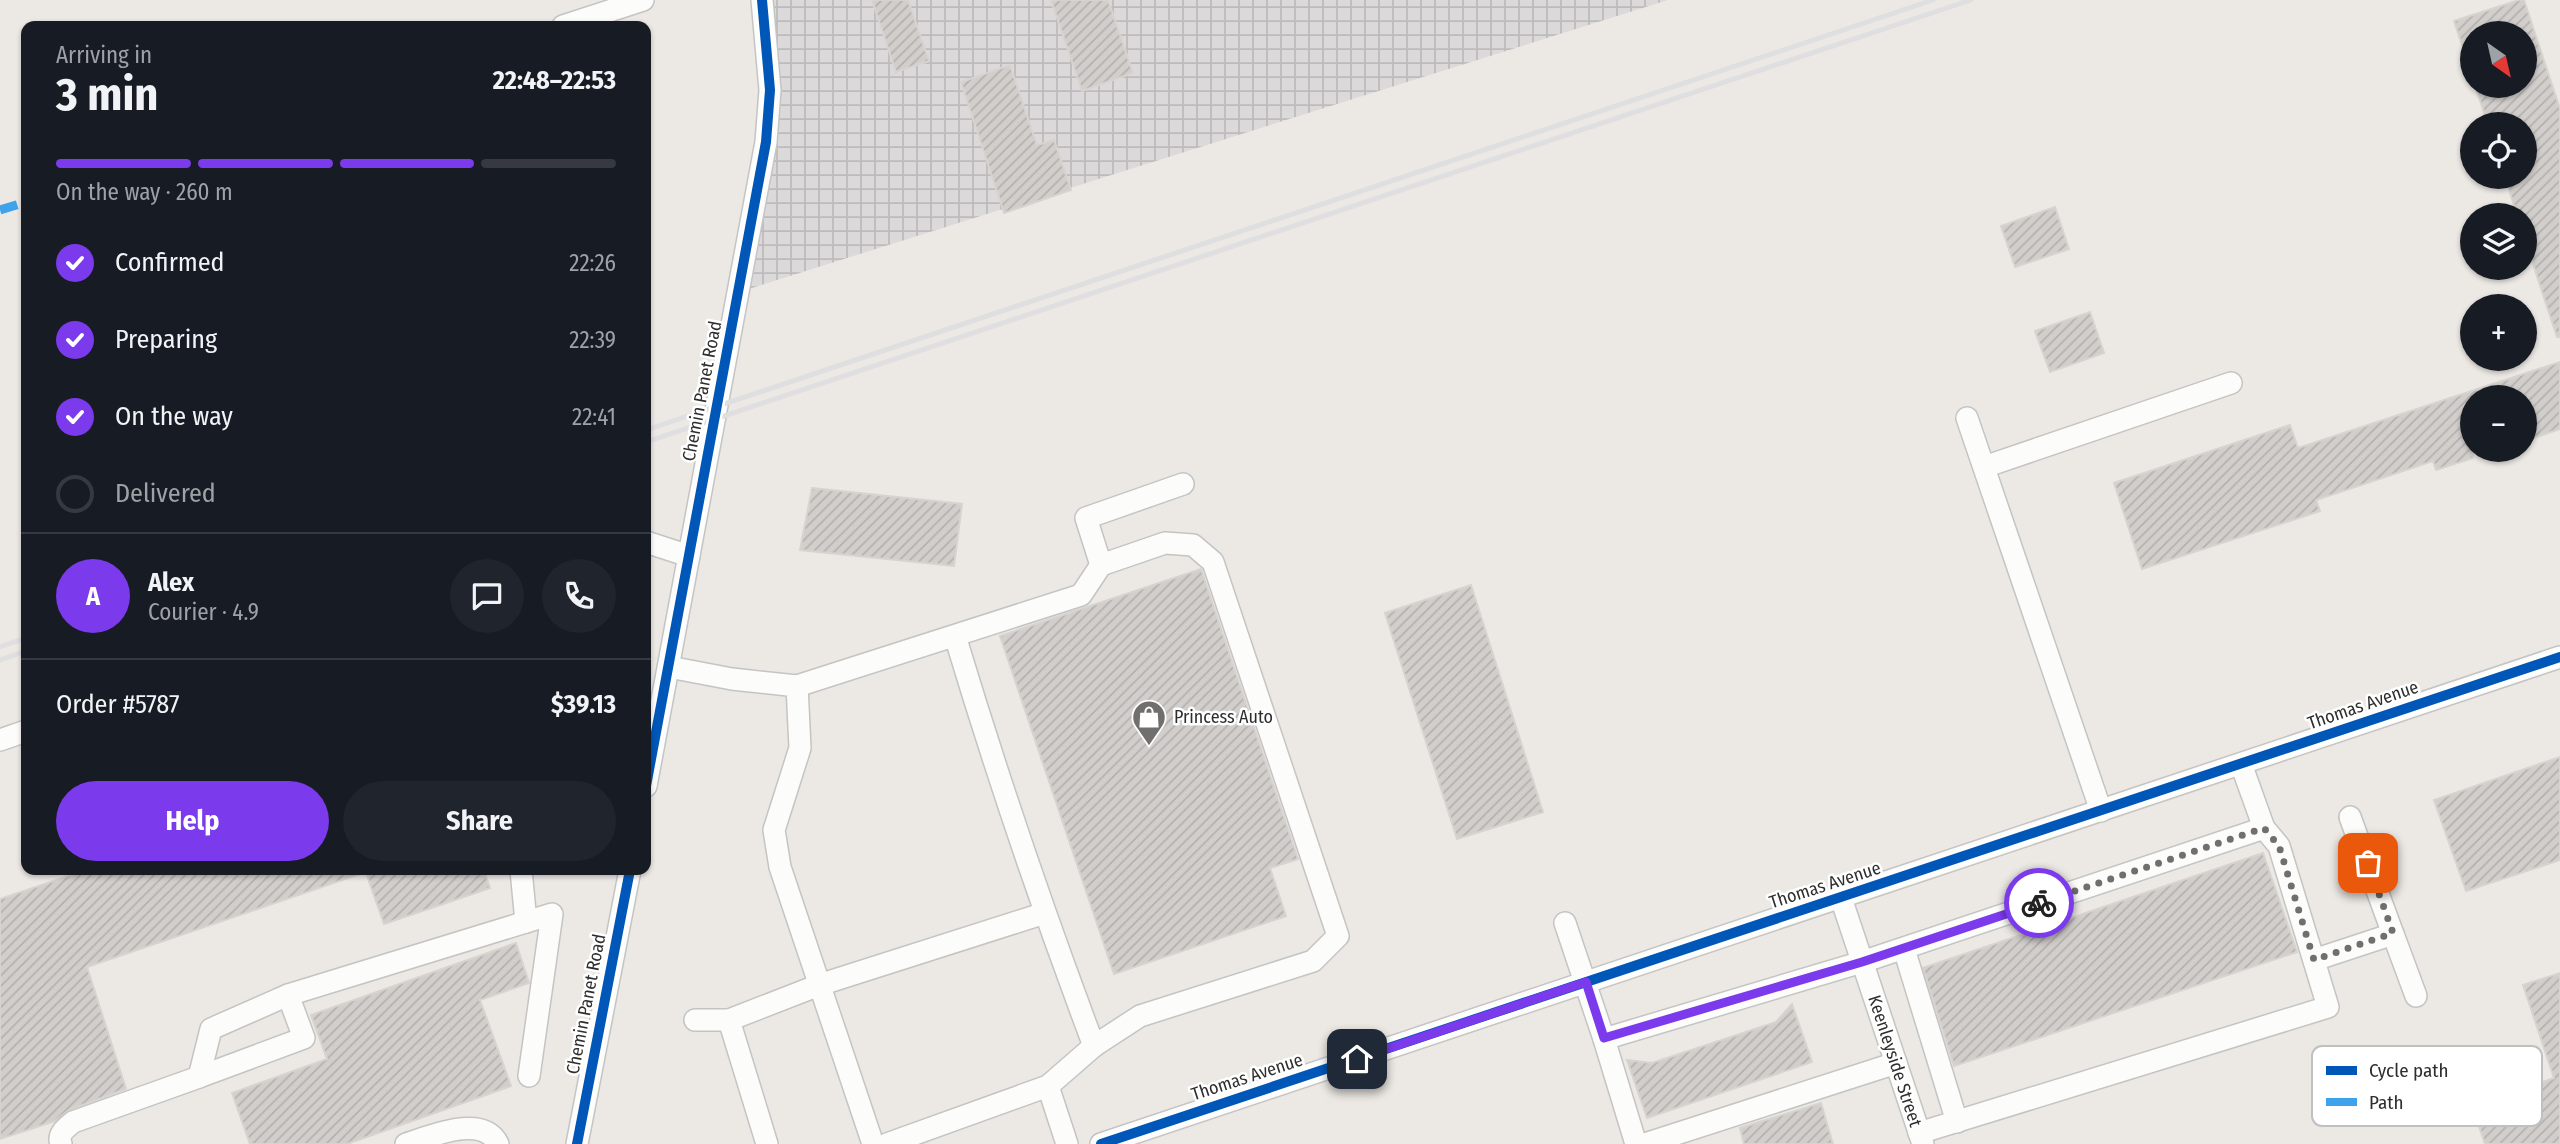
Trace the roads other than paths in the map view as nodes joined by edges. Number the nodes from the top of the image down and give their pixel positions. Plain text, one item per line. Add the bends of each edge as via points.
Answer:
1 (643, 0) edge
2 (762, 0) edge
3 (578, 21) edge
4 (2231, 383) dead end
5 (1967, 418) dead end
6 (1984, 467) junction
7 (1183, 484) dead end
8 (651, 544) edge
9 (689, 556) junction
10 (1101, 565) junction
11 (956, 636) junction
12 (2560, 657) edge
13 (668, 667) junction
14 (797, 685) junction
15 (21, 733) edge
16 (0, 740) edge
17 (651, 759) edge
18 (2241, 764) junction
19 (2101, 811) junction
20 (2350, 817) dead end
21 (2264, 828) junction
22 (521, 875) edge
23 (629, 875) edge
24 (1841, 898) junction
25 (1045, 913) junction
26 (526, 922) junction
27 (1565, 923) dead end
28 (2393, 933) junction
29 (1904, 948) junction
30 (2314, 960) junction
31 (1862, 962) junction
32 (1586, 982) junction
33 (819, 985) junction
34 (289, 995) junction
35 (2416, 996) dead end
36 (695, 1020) dead end
37 (729, 1020) junction
38 (1604, 1038) junction
39 (1094, 1046) junction
40 (1896, 1063) junction
41 (530, 1076) dead end
42 (199, 1077) junction
43 (1048, 1086) junction
44 (1957, 1122) junction
45 (1921, 1139) edge
46 (61, 1144) edge
47 (406, 1144) edge
48 (498, 1144) edge
49 (577, 1144) edge
50 (767, 1144) edge
51 (873, 1144) edge
52 (887, 1144) edge
53 (1068, 1144) edge
54 (1101, 1144) edge
55 (1636, 1144) edge
56 (1645, 1144) edge

1 - 3 street
2 - 9 street, Chemin Panet Road via 770,90 766,142
4 - 6 street
5 - 6 street
6 - 19 street
7 - 10 street via 1086,518
8 - 9 street
9 - 13 street, Chemin Panet Road
10 - 11 street via 1081,595
10 - 39 street via 1165,543 1192,545 1213,562 1338,936 1312,961 1140,1016
11 - 14 street
11 - 25 street
12 - 18 street, Thomas Avenue
13 - 14 street
13 - 17 street, Chemin Panet Road
14 - 33 street via 800,748 774,830 780,867
15 - 16 street
18 - 19 street, Thomas Avenue
18 - 21 street
19 - 24 street, Thomas Avenue
20 - 28 street
21 - 29 street
21 - 30 street via 2279,846
22 - 26 street
23 - 49 street, Chemin Panet Road
24 - 31 street, Keenleyside Street
24 - 32 street, Thomas Avenue
25 - 33 street
25 - 39 street
26 - 34 street
26 - 41 street via 552,914
27 - 32 street
28 - 30 street
28 - 35 street
29 - 31 street
29 - 44 street
30 - 44 street via 2328,1007
31 - 38 street
31 - 40 street, Keenleyside Street
32 - 38 street
32 - 54 street, Thomas Avenue
33 - 37 street
33 - 51 street
34 - 42 street via 211,1029
34 - 42 street via 304,1038
36 - 37 street
37 - 50 street
38 - 55 street
39 - 43 street
40 - 45 street, Keenleyside Street
40 - 56 street
42 - 46 street via 73,1122 63,1130
43 - 52 street
43 - 53 street
44 - 45 street
47 - 48 street via 450,1130 478,1128

